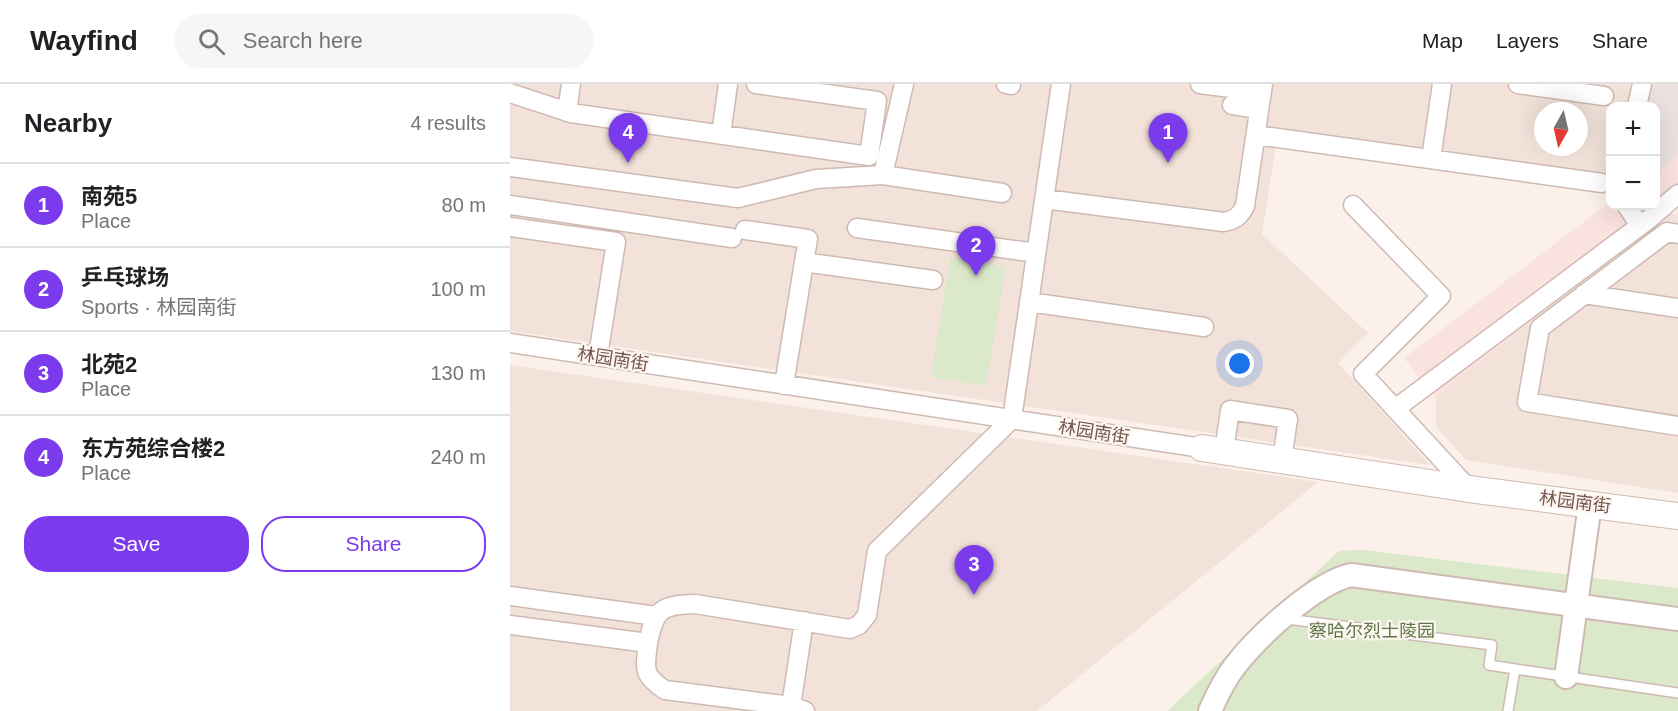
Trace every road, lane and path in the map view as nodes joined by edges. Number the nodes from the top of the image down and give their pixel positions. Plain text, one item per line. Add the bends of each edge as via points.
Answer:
1 (571, 84) edge
2 (728, 84) edge
3 (904, 84) edge
4 (1006, 84) edge
5 (1061, 84) edge
6 (1200, 84) edge
7 (1442, 84) edge
8 (1518, 84) edge
9 (1641, 84) edge
10 (766, 85) edge
11 (1011, 85) edge
12 (510, 93) edge
13 (1261, 95) edge
14 (1604, 96) dead end
15 (1638, 102) edge
16 (1232, 105) dead end
17 (567, 112) junction
18 (721, 135) junction
19 (1256, 135) junction
20 (1431, 159) junction
21 (510, 167) edge
22 (883, 175) junction
23 (1602, 183) dead end
24 (1002, 193) dead end
25 (1678, 194) edge
26 (1044, 199) junction
27 (1353, 205) dead end
28 (510, 206) edge
29 (1630, 210) edge
30 (1640, 226) junction
31 (510, 227) edge
32 (857, 228) dead end
33 (1678, 234) edge
34 (1036, 253) junction
35 (804, 262) junction
36 (933, 280) dead end
37 (1584, 294) junction
38 (1029, 302) junction
39 (1678, 308) edge
40 (1203, 327) dead end
41 (510, 343) edge
42 (598, 356) junction
43 (784, 385) junction
44 (1395, 409) junction
45 (1012, 419) junction
46 (1678, 426) edge
47 (1213, 450) junction
48 (1282, 460) junction
49 (1468, 489) junction
50 (1590, 504) junction
51 (1678, 516) edge
52 (510, 596) edge
53 (1576, 606) junction
54 (656, 616) junction
55 (1284, 618) junction
56 (1678, 619) edge
57 (804, 621) junction
58 (510, 625) edge
59 (648, 643) junction
60 (1515, 669) junction
61 (1566, 677) junction
62 (1678, 693) edge
63 (798, 708) edge
64 (1210, 711) edge
65 (1508, 711) edge

1 - 17 street
2 - 18 street
3 - 22 street
4 - 11 street
5 - 26 street
6 - 13 street
7 - 20 street
8 - 14 street
9 - 15 street
10 - 18 street via 877,101 868,156
12 - 17 street
13 - 16 street
13 - 19 street
17 - 18 street
19 - 20 street
19 - 26 street via 1245,206 1234,220 1224,222
20 - 23 street
21 - 22 street via 738,198 816,179
22 - 24 street
25 - 30 street
26 - 34 street
27 - 44 street via 1442,296 1363,374
28 - 35 street via 808,239
29 - 30 street
30 - 44 street
31 - 42 street via 616,242
32 - 34 street
33 - 37 street via 1667,232
34 - 38 street
35 - 36 street
35 - 43 street
37 - 39 street
37 - 46 street via 1540,328 1527,402
38 - 40 street
38 - 45 street
41 - 42 street, 林园南街
42 - 43 street, 林园南街
43 - 45 street, 林园南街
44 - 49 street
45 - 47 street, 林园南街
45 - 57 street via 877,551 867,615 860,625 850,629
47 - 48 main road, 林园南街
47 - 48 street via 1230,410 1288,419
48 - 49 main road, 林园南街
49 - 50 main road, 林园南街
50 - 51 main road, 林园南街
50 - 53 street
52 - 54 street
53 - 55 street via 1351,575 1317,590
53 - 56 street
53 - 61 street
54 - 57 street via 659,610 673,605 695,604
54 - 59 street
55 - 60 lane via 1492,645 1489,665
55 - 64 street via 1234,667
57 - 63 street
58 - 59 street
59 - 63 street via 645,670 650,680 665,690
60 - 61 lane
60 - 65 lane
61 - 62 lane

